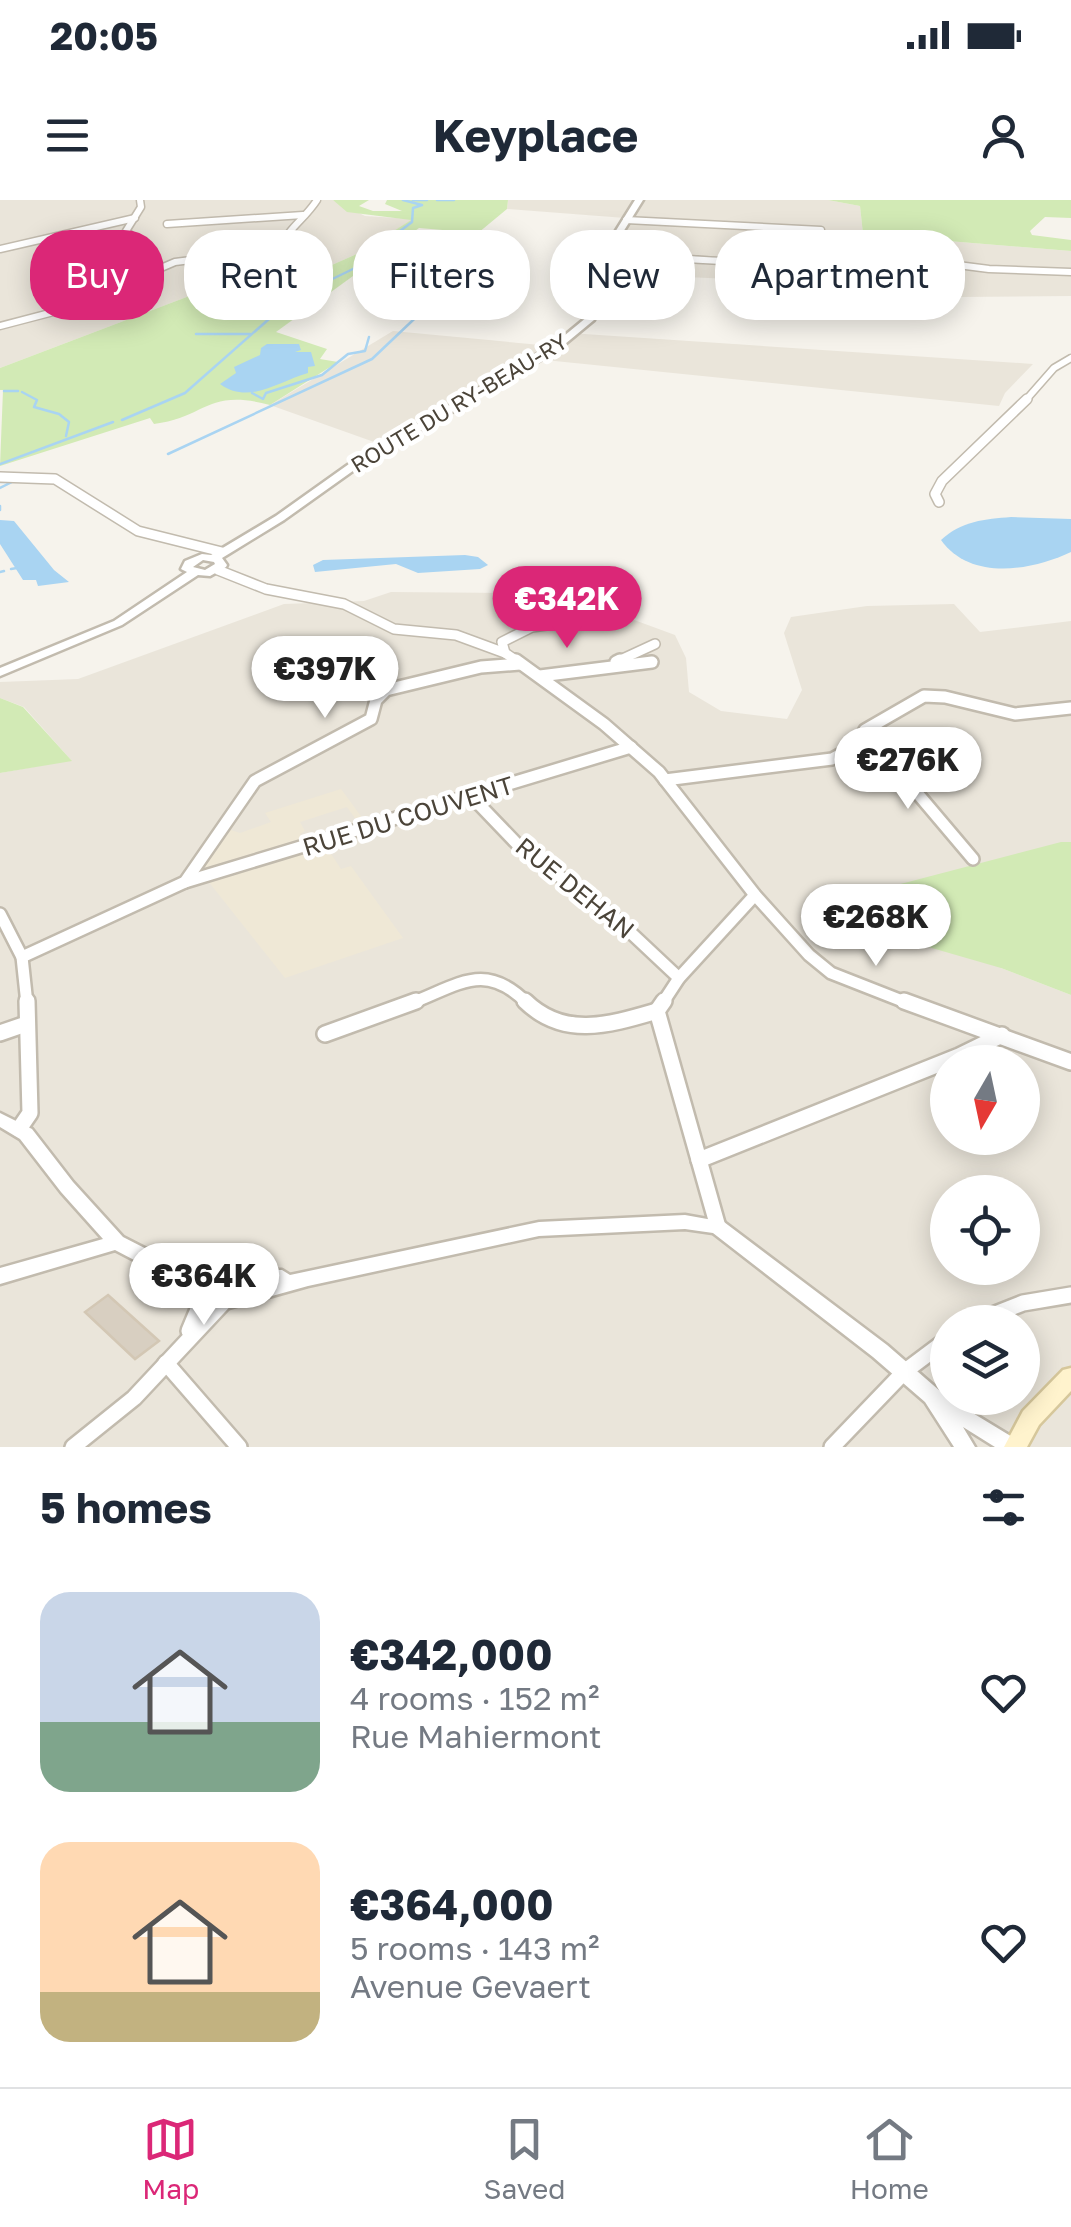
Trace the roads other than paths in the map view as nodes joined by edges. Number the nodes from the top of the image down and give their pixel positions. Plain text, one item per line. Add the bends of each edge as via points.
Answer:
1 (140, 200) edge
2 (316, 200) edge
3 (639, 200) edge
4 (306, 215) junction
5 (135, 218) junction
6 (626, 220) junction
7 (168, 224) dead end
8 (128, 230) edge
9 (620, 230) edge
10 (821, 230) dead end
11 (0, 249) edge
12 (965, 266) edge
13 (1071, 272) edge
14 (587, 320) edge
15 (0, 326) edge
16 (1071, 358) edge
17 (0, 477) edge
18 (939, 502) dead end
19 (218, 560) junction
20 (194, 573) joint
21 (590, 619) dead end
22 (656, 644) dead end
23 (505, 654) junction
24 (652, 662) dead end
25 (521, 664) junction
26 (602, 667) junction
27 (0, 672) edge
28 (540, 676) junction
29 (1071, 708) edge
30 (859, 744) junction
31 (631, 747) junction
32 (666, 780) junction
33 (472, 797) junction
34 (973, 860) dead end
35 (184, 882) junction
36 (755, 895) junction
37 (0, 914) edge
38 (22, 957) junction
39 (680, 978) junction
40 (658, 1011) junction
41 (26, 1024) junction
42 (0, 1033) edge
43 (325, 1034) dead end
44 (1002, 1034) junction
45 (1071, 1062) edge
46 (0, 1119) edge
47 (19, 1129) junction
48 (699, 1160) junction
49 (718, 1227) junction
50 (117, 1242) junction
51 (0, 1276) edge
52 (216, 1292) junction
53 (1071, 1295) edge
54 (1020, 1305) edge
55 (930, 1352) edge
56 (166, 1362) junction
57 (904, 1372) junction
58 (1071, 1377) edge
59 (930, 1394) edge
60 (945, 1415) edge
61 (962, 1415) edge
62 (74, 1447) edge
63 (240, 1447) edge
64 (832, 1447) edge
65 (965, 1447) edge
66 (1014, 1447) edge

1 - 5 street
2 - 4 street
3 - 6 street, ROUTE DU RY-BEAU-RY
4 - 7 street
4 - 15 street via 288,227 282,248 175,262 65,309
5 - 8 street
5 - 11 street
6 - 9 street, ROUTE DU RY-BEAU-RY
6 - 10 street
12 - 13 street
14 - 19 street, ROUTE DU RY-BEAU-RY via 353,466
16 - 18 street via 942,481 935,494
17 - 19 street via 55,479 138,530
19 - 20 street, ROUTE DU RY-BEAU-RY via 188,563
19 - 23 street via 266,588 344,604 394,628 452,634
20 - 27 street via 118,623
21 - 23 street via 512,634 502,642
22 - 26 street
23 - 25 street
24 - 26 street
25 - 28 street
25 - 35 street via 386,690 371,720 255,781
26 - 28 street
28 - 31 street
29 - 30 street via 1006,714 924,696 865,730
30 - 32 street via 814,764
30 - 34 street via 920,794
31 - 32 street
31 - 33 street, RUE DU COUVENT
32 - 36 street
33 - 35 street, RUE DU COUVENT
33 - 39 street, RUE DEHAN via 520,847 614,916
35 - 38 street, RUE DU COUVENT
36 - 39 street
36 - 44 street via 831,973
37 - 38 street
38 - 41 street
39 - 40 street
40 - 43 street via 570,1027 537,1014 505,981 482,977
40 - 48 street
41 - 42 street
41 - 47 street via 30,1113
44 - 45 street
44 - 48 street
46 - 47 street
47 - 50 street
48 - 49 street
49 - 52 street via 685,1222 539,1229
49 - 57 street
50 - 51 street
50 - 52 street
52 - 56 street
53 - 54 street
55 - 57 street
56 - 62 street
56 - 63 street
57 - 59 street
57 - 64 street
58 - 66 main road via 1031,1418
60 - 65 street
61 - 66 street

